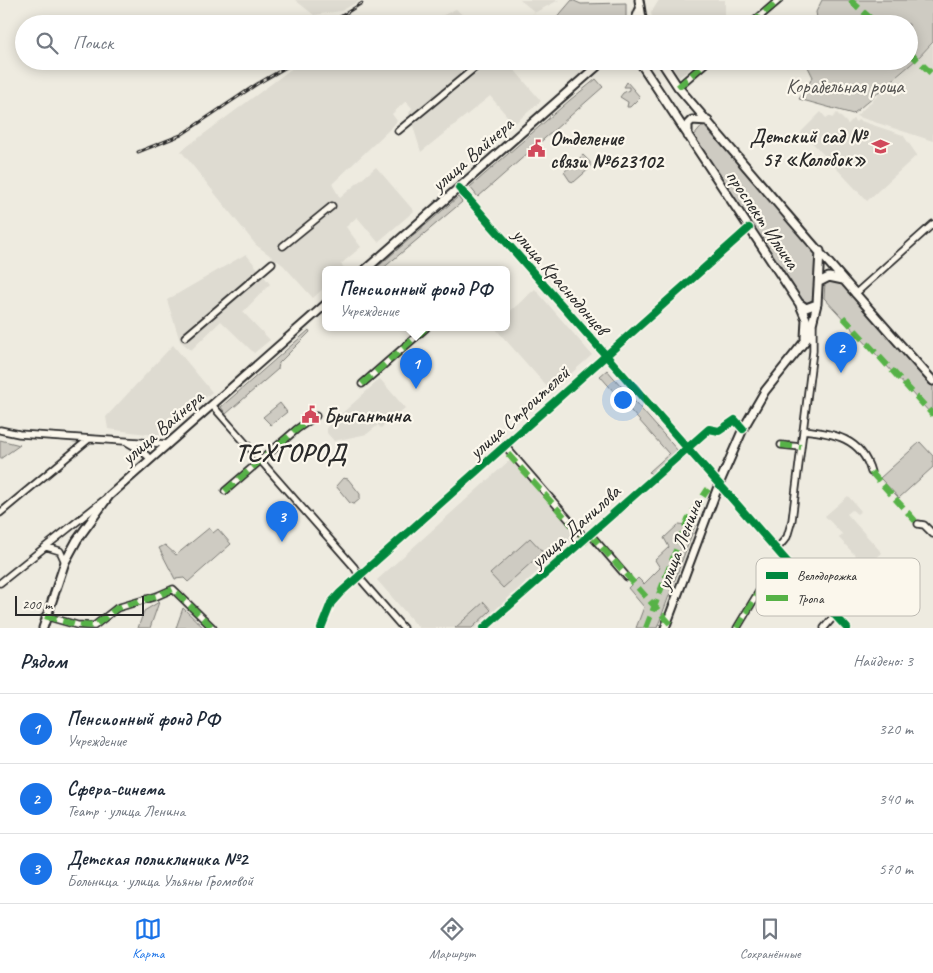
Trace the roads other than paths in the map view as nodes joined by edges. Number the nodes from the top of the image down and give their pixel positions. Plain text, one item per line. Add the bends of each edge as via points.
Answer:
1 (639, 0) edge
2 (779, 0) edge
3 (640, 11) junction
4 (638, 15) edge
5 (641, 15) edge
6 (762, 15) edge
7 (472, 70) edge
8 (594, 70) edge
9 (645, 70) edge
10 (663, 70) edge
11 (667, 70) edge
12 (695, 70) edge
13 (676, 84) junction
14 (708, 121) junction
15 (398, 131) dead end
16 (688, 136) junction
17 (459, 188) junction
18 (332, 206) dead end
19 (933, 224) edge
20 (749, 228) junction
21 (283, 246) dead end
22 (820, 251) junction
23 (272, 263) dead end
24 (370, 266) edge
25 (844, 280) junction
26 (819, 282) junction
27 (854, 294) junction
28 (799, 303) junction
29 (817, 304) junction
30 (322, 308) edge
31 (813, 324) junction
32 (423, 331) edge
33 (185, 337) dead end
34 (804, 345) junction
35 (605, 357) junction
36 (933, 381) edge
37 (362, 384) dead end
38 (212, 405) junction
39 (316, 416) dead end
40 (743, 429) junction
41 (0, 430) edge
42 (803, 430) junction
43 (89, 439) junction
44 (125, 442) junction
45 (168, 444) junction
46 (781, 444) dead end
47 (506, 447) junction
48 (801, 447) junction
49 (687, 448) junction
50 (151, 459) junction
51 (261, 461) junction
52 (871, 472) dead end
53 (719, 484) junction
54 (225, 491) dead end
55 (109, 496) junction
56 (0, 513) edge
57 (918, 524) dead end
58 (933, 534) edge
59 (588, 536) junction
60 (47, 547) junction
61 (776, 550) junction
62 (783, 558) edge
63 (65, 562) junction
64 (360, 576) junction
65 (627, 577) dead end
66 (0, 583) edge
67 (756, 596) edge
68 (45, 616) junction
69 (834, 616) edge
70 (836, 616) edge
71 (43, 628) edge
72 (213, 628) edge
73 (321, 628) edge
74 (403, 628) edge
75 (484, 628) edge
76 (665, 628) edge
77 (737, 628) edge
78 (824, 628) edge
79 (847, 628) edge

1 - 3 main road
2 - 6 street
3 - 4 main road
3 - 5 main road
7 - 15 street
8 - 17 main road, улица Вайнера
9 - 16 main road, проспект Ильича
10 - 13 main road, проспект Ильича
11 - 13 main road, проспект Ильича
12 - 13 street
13 - 14 main road, проспект Ильича
14 - 16 main road via 692,120 688,124
14 - 22 main road, проспект Ильича
16 - 20 main road, проспект Ильича
17 - 24 main road, улица Вайнера
17 - 35 street, улица Краснодонцев
18 - 21 street
19 - 27 street
20 - 28 main road, проспект Ильича
20 - 35 street, улица Строителей
22 - 25 main road, проспект Ильича
22 - 26 main road, улица Ленина
23 - 33 street
25 - 26 main road, проспект Ильича via 828,277
25 - 27 main road, проспект Ильича
26 - 29 main road, улица Ленина
27 - 36 main road, проспект Ильича
28 - 29 main road via 806,308
28 - 34 main road via 806,319
29 - 31 main road, улица Ленина
30 - 38 main road, улица Вайнера
31 - 34 main road, улица Ленина
31 - 42 street, улица Ленина via 813,351
32 - 37 street
34 - 40 main road, улица Ленина via 765,391
35 - 47 street, улица Строителей
35 - 49 street, улица Краснодонцев
38 - 45 main road, улица Вайнера
38 - 51 street
39 - 51 street
40 - 49 street, улица Данилова via 735,420 719,431 709,429
40 - 53 main road, улица Ленина
41 - 43 street
42 - 48 street, улица Ленина
42 - 52 street via 839,435 869,462
43 - 44 street
43 - 56 street
44 - 45 street
44 - 50 street
45 - 50 main road, улица Вайнера
46 - 48 street
47 - 59 street
47 - 64 street, улица Строителей
48 - 61 street, улица Ленина via 792,520 787,537
49 - 53 street, улица Краснодонцев
49 - 59 street, улица Данилова
50 - 55 main road, улица Вайнера
51 - 54 street
51 - 64 street
53 - 61 street, улица Краснодонцев
53 - 76 main road, улица Ленина
55 - 60 street, улица Вайнера
55 - 63 main road, улица Вайнера
57 - 58 street
59 - 65 street
59 - 75 street, улица Данилова
60 - 63 street via 60,551
60 - 66 street, улица Вайнера
61 - 62 street, улица Краснодонцев
63 - 68 main road, улица Вайнера
64 - 73 street, улица Строителей via 332,603
64 - 74 street
67 - 77 street
68 - 71 main road, улица Вайнера
68 - 72 street via 76,625 94,626 117,608 173,589
69 - 78 street
70 - 79 street, улица Краснодонцев

